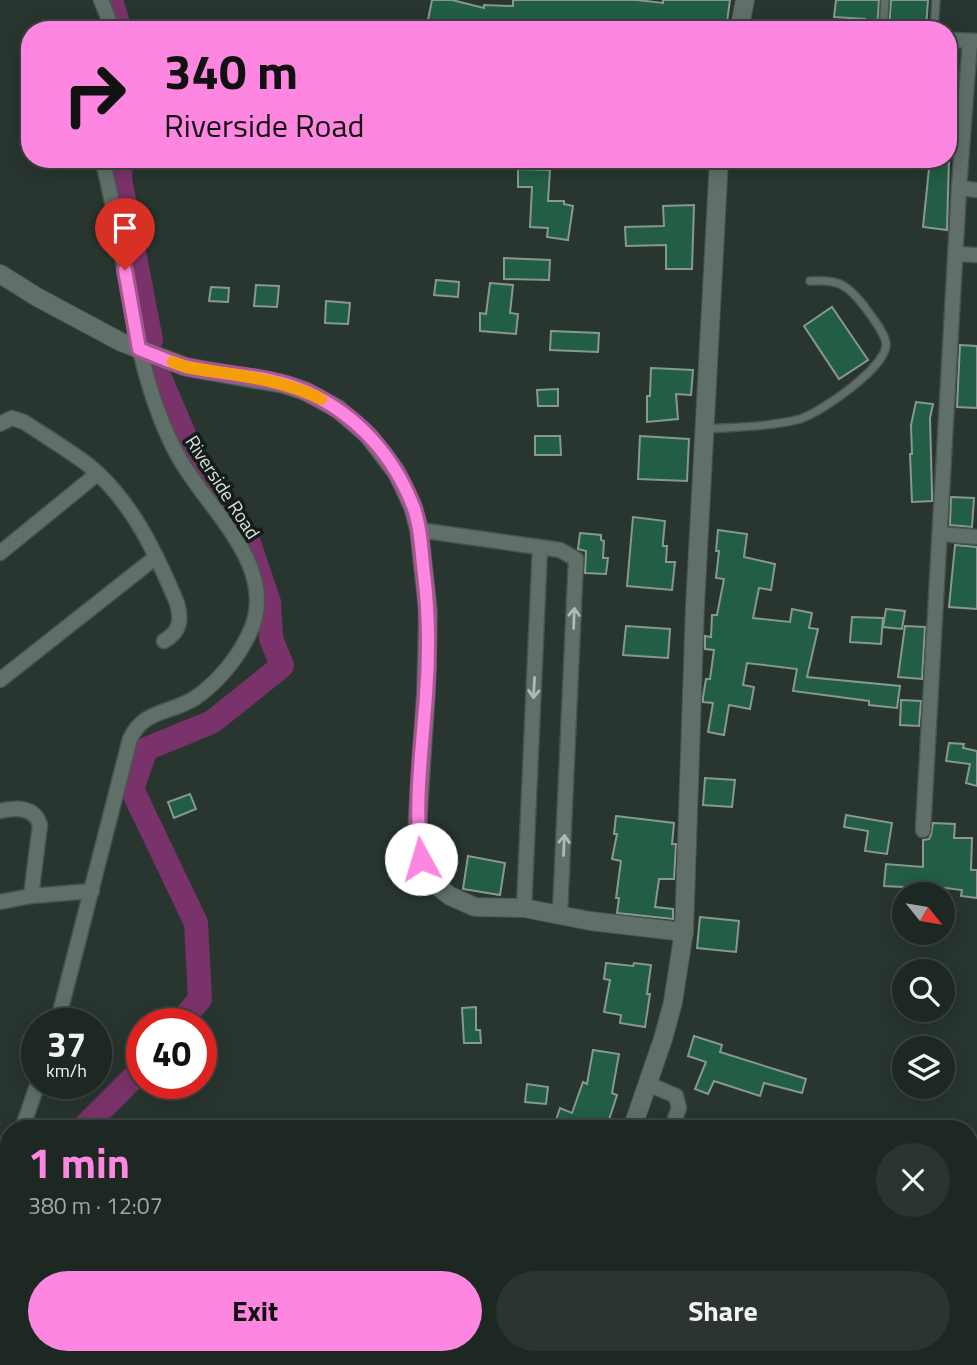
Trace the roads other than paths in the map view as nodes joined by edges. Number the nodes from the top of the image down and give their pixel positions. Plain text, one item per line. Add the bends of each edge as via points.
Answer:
1 (101, 0) edge
2 (745, 0) edge
3 (885, 0) edge
4 (936, 0) edge
5 (109, 21) edge
6 (741, 21) edge
7 (884, 21) edge
8 (935, 21) edge
9 (974, 41) edge
10 (971, 112) edge
11 (104, 168) edge
12 (718, 168) edge
13 (959, 188) junction
14 (977, 190) edge
15 (956, 254) junction
16 (977, 255) edge
17 (0, 274) edge
18 (810, 281) dead end
19 (139, 349) junction
20 (0, 424) edge
21 (704, 429) junction
22 (97, 474) junction
23 (419, 530) junction
24 (940, 534) junction
25 (977, 537) edge
26 (540, 547) junction
27 (0, 553) edge
28 (156, 557) junction
29 (164, 641) dead end
30 (0, 680) edge
31 (0, 811) edge
32 (923, 830) dead end
33 (92, 891) junction
34 (31, 895) junction
35 (0, 902) edge
36 (524, 908) junction
37 (560, 913) junction
38 (684, 932) junction
39 (61, 1008) edge
40 (648, 1084) junction
41 (32, 1099) edge
42 (25, 1120) edge
43 (635, 1120) edge
44 (674, 1120) edge

1 - 5 street
2 - 6 street
3 - 7 lane
4 - 8 lane
9 - 10 street
10 - 13 street
11 - 19 street, Riverside Road
12 - 21 street
13 - 14 street
13 - 15 street
15 - 16 street
15 - 24 street
17 - 19 street
18 - 21 lane via 830,279 850,290 882,334 886,344 880,359 853,388 803,418
19 - 23 street via 186,367 283,384 338,409 368,435 397,472
19 - 33 street, Riverside Road via 164,428 179,459 222,517 251,568 256,611 250,632 223,673 194,699 136,727
20 - 22 street via 12,418 24,422
21 - 38 street
22 - 27 street
22 - 28 street via 139,525
23 - 26 street
23 - 36 street via 428,611 417,829 421,859 431,881 462,903
24 - 25 street
24 - 32 street
26 -> 36 street
37 -> 26 street via 576,559 561,550
28 - 29 street via 180,614 178,628
28 - 30 street
31 - 34 street via 32,811 37,816 40,825
33 - 34 street
33 - 39 street, Riverside Road
34 - 35 street
36 - 37 street
37 - 38 street
38 - 40 street via 673,1002
40 - 43 street
40 - 44 street via 676,1096 679,1108
41 - 42 street

